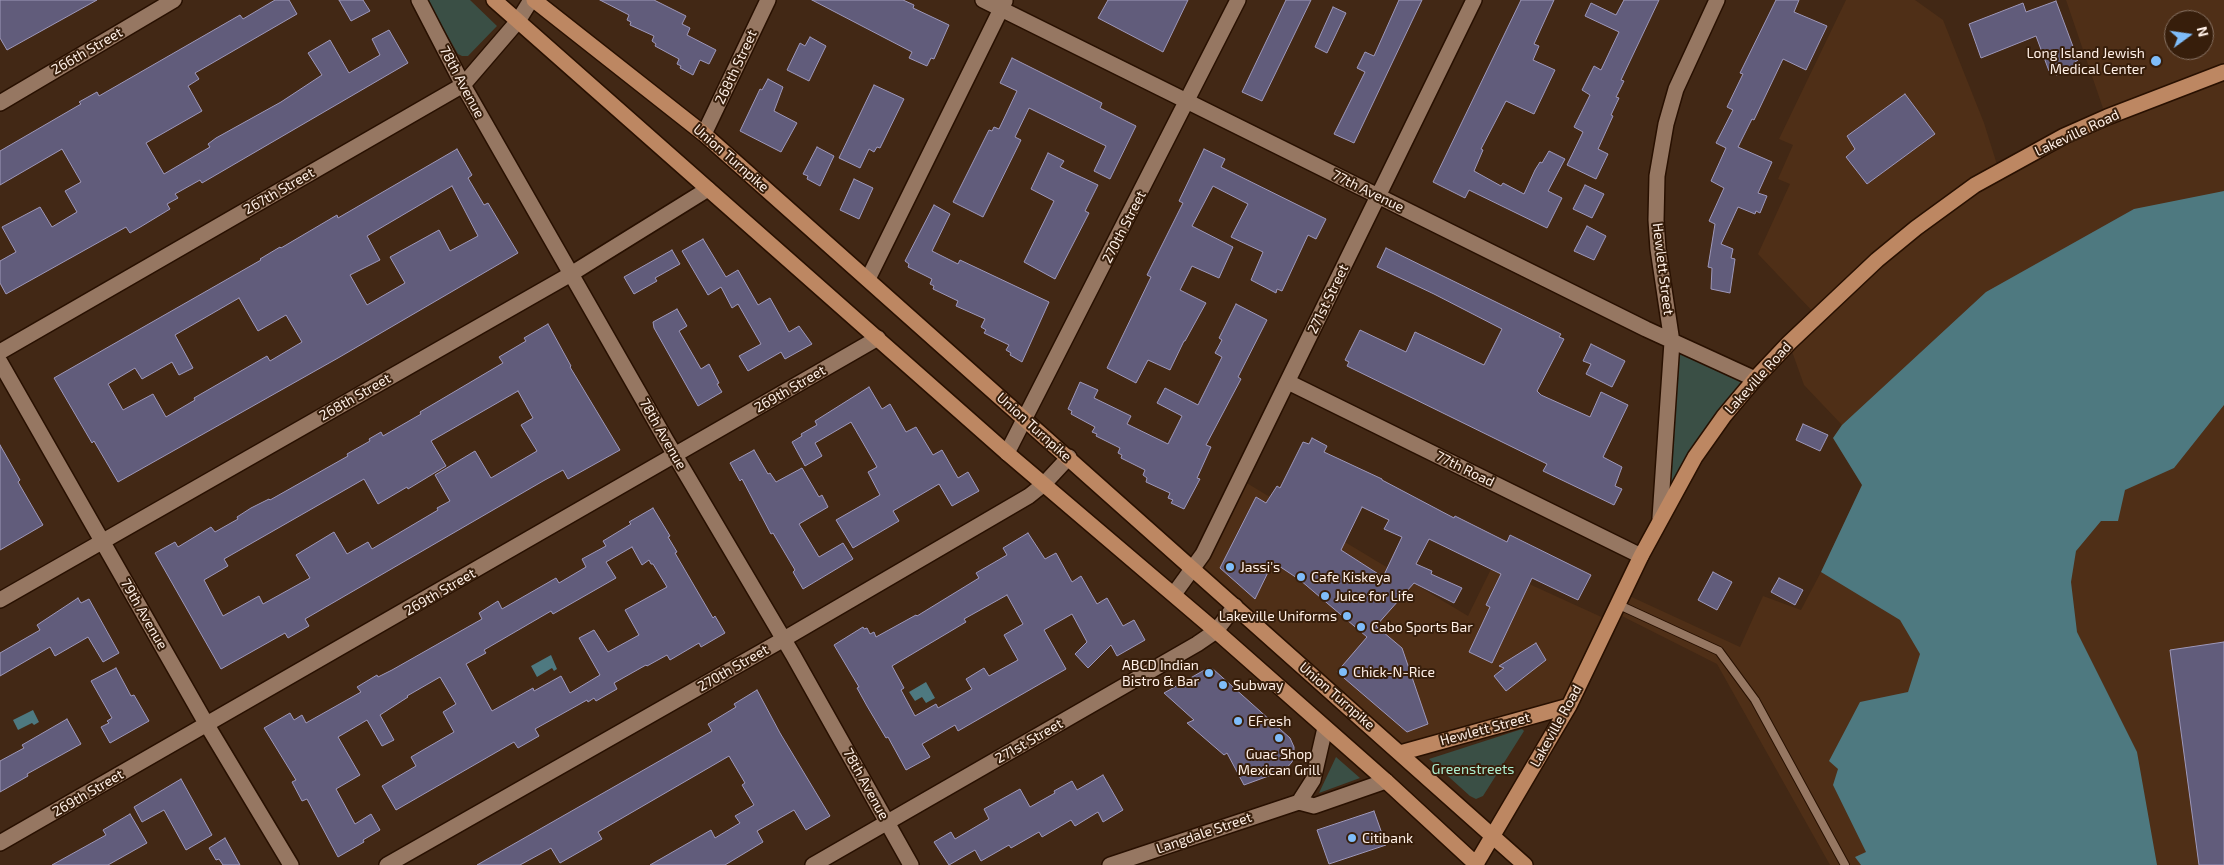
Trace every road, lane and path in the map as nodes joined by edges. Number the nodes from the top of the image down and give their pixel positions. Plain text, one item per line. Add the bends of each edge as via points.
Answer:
1 (174, 0) edge
2 (420, 0) edge
3 (494, 0) edge
4 (532, 0) edge
5 (768, 0) edge
6 (983, 0) edge
7 (1238, 0) edge
8 (1474, 0) edge
9 (1717, 0) edge
10 (1004, 5) edge
11 (518, 21) junction
12 (2224, 72) edge
13 (463, 86) junction
14 (1188, 102) junction
15 (0, 103) edge
16 (704, 134) junction
17 (708, 189) junction
18 (1378, 196) junction
19 (571, 274) junction
20 (868, 279) junction
21 (878, 338) junction
22 (1672, 342) junction
23 (0, 352) edge
24 (0, 362) edge
25 (1755, 379) junction
26 (1288, 382) junction
27 (1026, 419) junction
28 (1007, 453) junction
29 (676, 456) junction
30 (1069, 457) junction
31 (1044, 484) junction
32 (1660, 518) junction
33 (103, 541) junction
34 (1641, 556) junction
35 (1194, 569) junction
36 (1174, 594) junction
37 (0, 600) edge
38 (1617, 604) junction
39 (1235, 606) junction
40 (1216, 631) junction
41 (784, 639) junction
42 (1569, 706) junction
43 (207, 725) junction
44 (1325, 728) junction
45 (1400, 753) junction
46 (1386, 781) junction
47 (1299, 802) junction
48 (887, 822) junction
49 (1493, 835) junction
50 (0, 843) edge
51 (1476, 864) edge
52 (291, 865) edge
53 (387, 865) edge
54 (812, 865) edge
55 (911, 865) edge
56 (1110, 865) edge
57 (1525, 865) edge
58 (1845, 865) edge

1 - 15 street, 266th Street
2 - 13 street, 78th Avenue
3 - 11 main road
4 - 11 street, 267th Street
4 - 16 main road, Union Turnpike
5 - 16 street, 268th Street
6 - 10 street, 77th Avenue
7 - 14 street, 270th Street
8 - 18 street, 271st Street
9 - 22 street, Hewlett Street via 1676,88 1657,176 1658,249
10 - 14 street, 77th Avenue
10 - 20 street
11 - 13 street, 267th Street
11 - 17 main road
12 - 25 main road, Lakeville Road via 2064,136 1975,185 1877,260
13 - 19 street, 78th Avenue
13 - 23 street, 267th Street
14 - 18 street, 77th Avenue
14 - 27 street, 270th Street
16 - 20 main road, Union Turnpike
17 - 19 street, 268th Street
17 - 21 main road
18 - 22 street, 77th Avenue
18 - 26 street, 271st Street
19 - 29 street, 78th Avenue
19 - 33 street, 268th Street
20 - 27 main road, Union Turnpike
21 - 28 main road
21 - 29 street, 269th Street
22 - 25 street, 77th Avenue
22 - 32 street, Hewlett Street
24 - 33 street, 79th Avenue
25 - 32 main road, Lakeville Road via 1695,457
26 - 34 street, 77th Road
26 - 35 street, 271st Street
27 - 28 street, 270th Street
27 - 30 main road, Union Turnpike
28 - 31 main road
29 - 41 street, 78th Avenue
29 - 43 street, 269th Street
30 - 31 street, 270th Street
30 - 35 main road, Union Turnpike
31 - 36 main road
31 - 41 street, 270th Street via 1023,500
32 - 34 main road, Lakeville Road
33 - 37 street, 268th Street
33 - 43 street, 79th Avenue
34 - 38 main road, Lakeville Road
35 - 36 street, 271st Street
35 - 39 main road, Union Turnpike
36 - 40 main road
38 - 42 main road, Lakeville Road
38 - 58 lane via 1719,651 1755,700
39 - 40 street, 271st Street
39 - 45 main road, Union Turnpike
40 - 44 main road
40 - 48 street, 271st Street
41 - 48 street, 78th Avenue
41 - 53 street, 270th Street
42 - 45 main road, Hewlett Street
42 - 49 main road, Lakeville Road
43 - 50 street, 269th Street
43 - 52 street, 79th Avenue
44 - 46 main road
44 - 47 street via 1313,780
45 - 49 main road, Union Turnpike
46 - 47 street, Langdale Street via 1314,806
46 - 51 main road
47 - 56 street, Langdale Street
48 - 54 street, 271st Street
48 - 55 street, 78th Avenue
49 - 51 main road, Lakeville Road
49 - 57 main road, Union Turnpike

